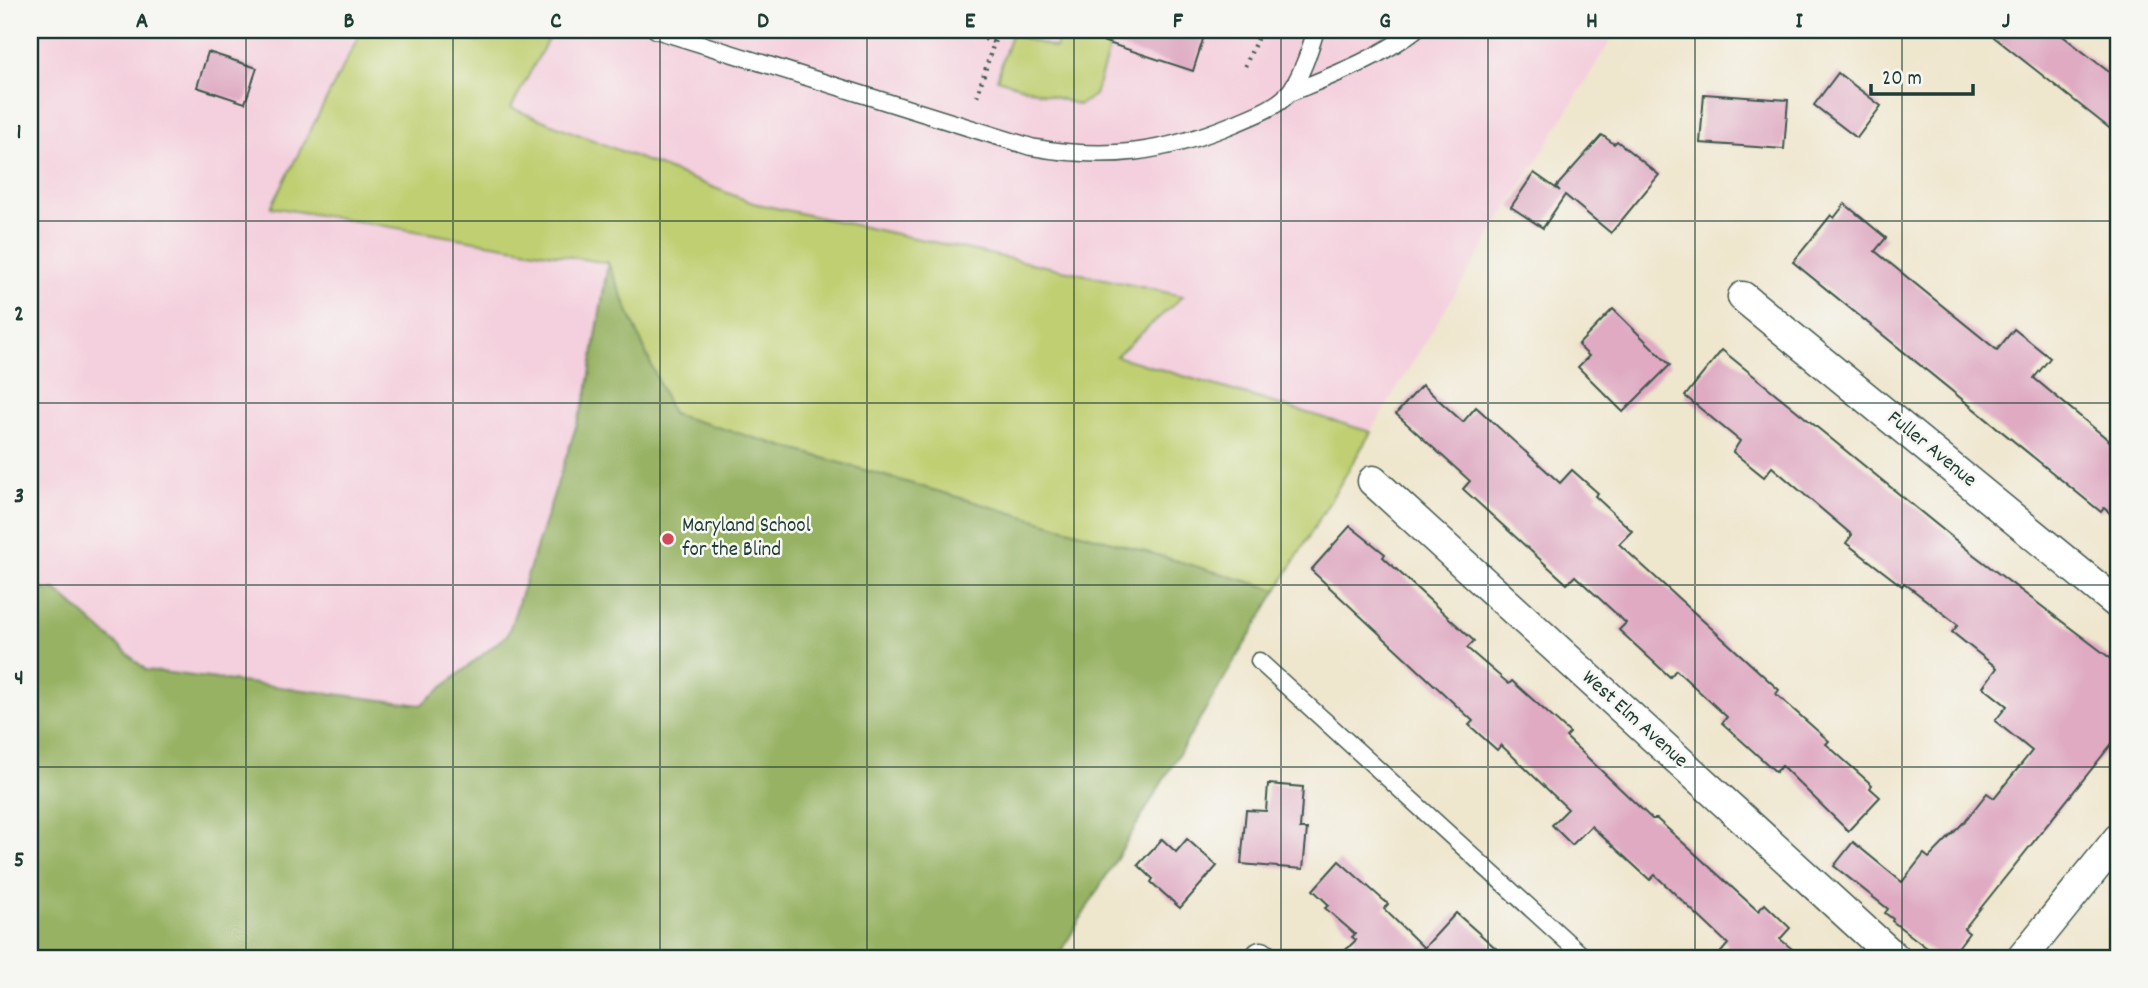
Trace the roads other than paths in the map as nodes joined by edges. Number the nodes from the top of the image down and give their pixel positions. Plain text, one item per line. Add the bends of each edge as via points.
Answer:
1 (656, 30) edge
2 (1317, 30) edge
3 (1415, 30) edge
4 (1287, 94) junction
5 (1743, 297) dead end
6 (1373, 481) dead end
7 (2118, 604) edge
8 (1258, 661) dead end
9 (2118, 839) edge
10 (1585, 958) edge
11 (1895, 958) edge
12 (2022, 958) edge

1 - 4 lane via 995,136 1072,155 1153,151 1194,140 1253,116
2 - 4 lane
3 - 4 lane via 1343,72
5 - 7 street, Fuller Avenue
6 - 11 street, West Elm Avenue
8 - 10 lane
9 - 12 street

